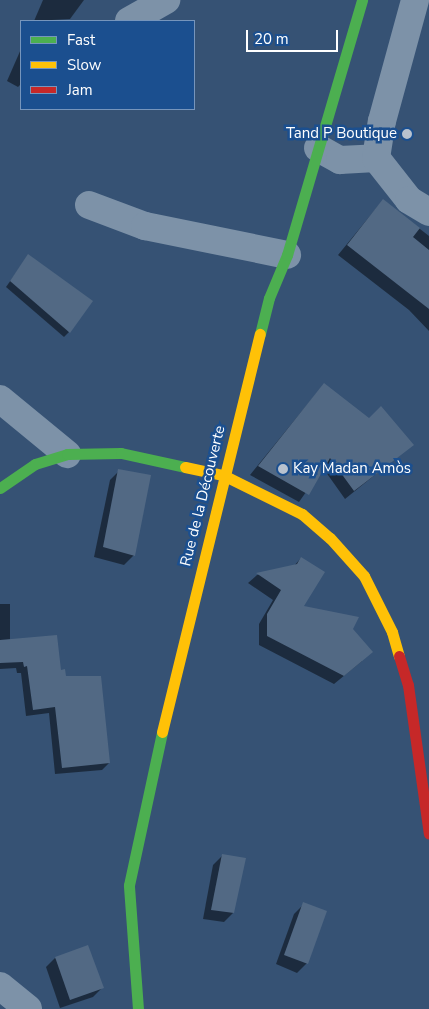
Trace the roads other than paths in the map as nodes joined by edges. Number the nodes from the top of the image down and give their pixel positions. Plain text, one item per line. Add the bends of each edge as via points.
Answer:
1 (166, 0) edge
2 (362, 0) edge
3 (415, 0) edge
4 (131, 20) edge
5 (318, 148) junction
6 (376, 158) junction
7 (89, 205) dead end
8 (429, 212) edge
9 (287, 255) junction
10 (0, 399) edge
11 (67, 454) junction
12 (223, 475) junction
13 (0, 488) edge
14 (429, 834) edge
15 (0, 986) edge
16 (28, 1009) edge
17 (138, 1009) edge

1 - 4 street
2 - 5 street, Rue de la Découverte
3 - 6 street via 382,121
5 - 6 street via 340,160
5 - 9 street, Rue de la Découverte
6 - 8 street via 409,200
7 - 9 street via 145,226
9 - 12 street, Rue de la Découverte via 269,298
10 - 11 street
11 - 12 street via 121,453
11 - 13 street via 35,464
12 - 14 street via 302,514 330,538 364,576 392,632 408,685
12 - 17 street, Rue de la Découverte via 172,684 129,885
15 - 16 street

